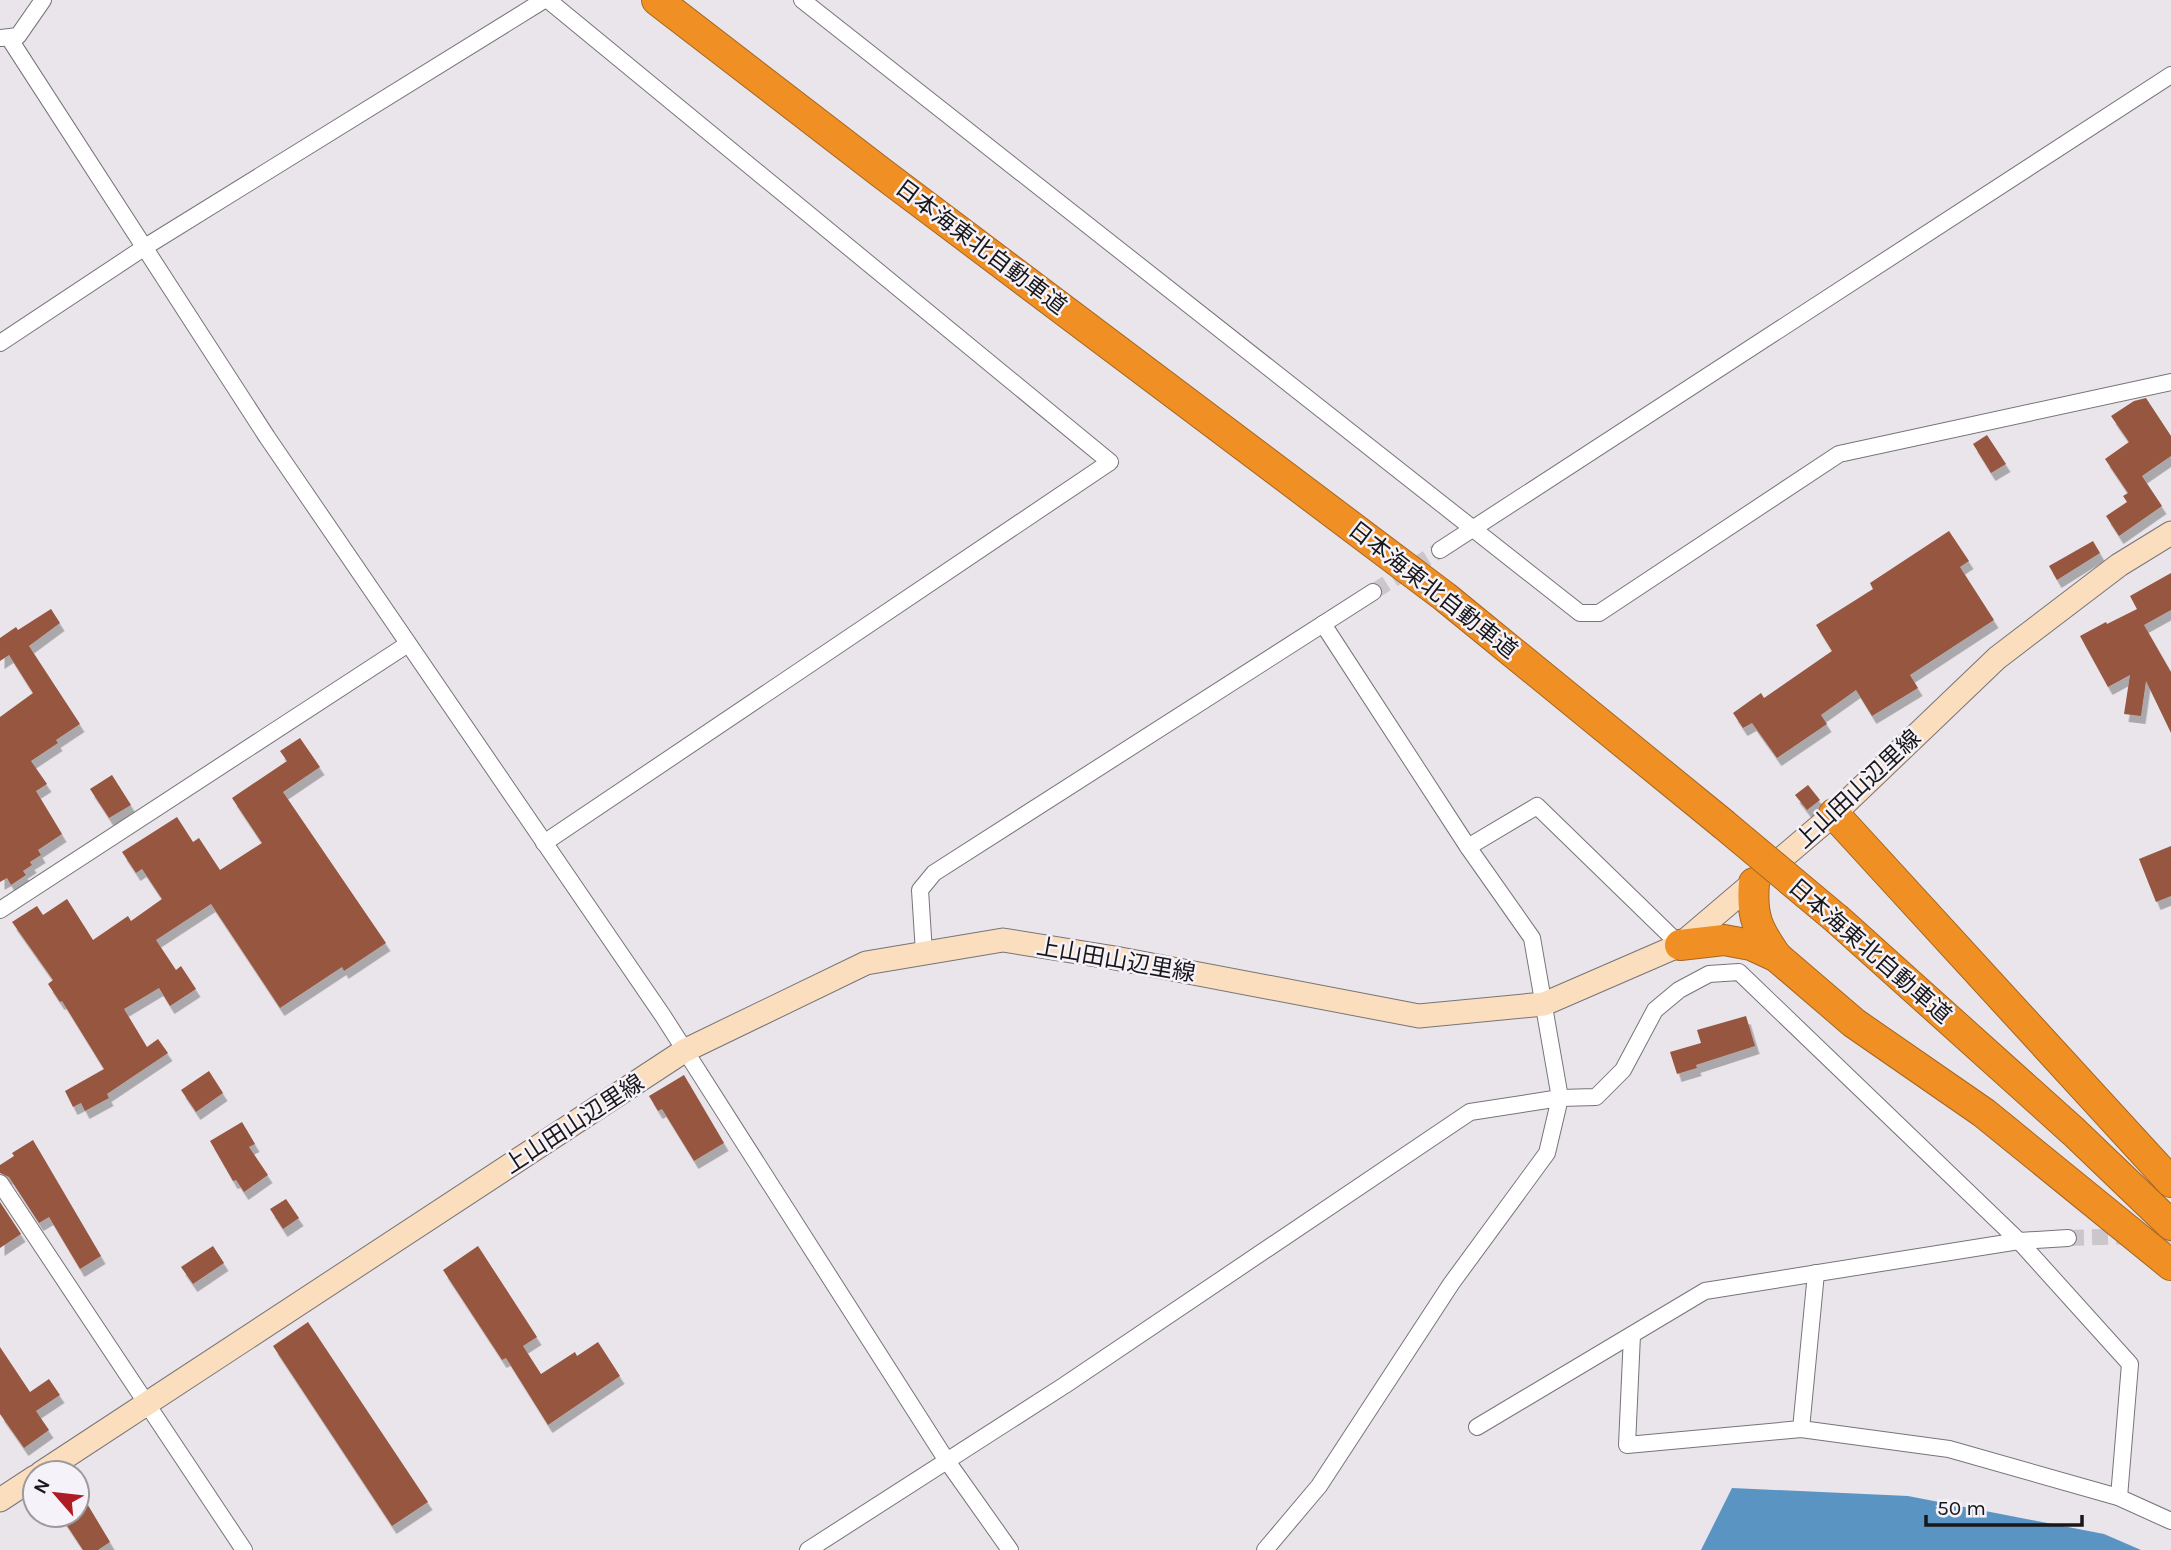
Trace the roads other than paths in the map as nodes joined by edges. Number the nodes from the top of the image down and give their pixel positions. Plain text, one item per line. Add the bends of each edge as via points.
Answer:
1 (43, 0) edge
2 (546, 0) edge
3 (657, 0) edge
4 (802, 0) edge
5 (4, 38) edge
6 (2171, 75) edge
7 (145, 247) junction
8 (0, 343) edge
9 (2171, 382) edge
10 (1471, 528) junction
11 (2171, 533) edge
12 (1440, 550) tunnel mouth
13 (1373, 592) tunnel mouth
14 (1323, 624) junction
15 (408, 644) junction
16 (1834, 814) junction
17 (544, 844) junction
18 (1468, 847) junction
19 (1754, 883) junction
20 (0, 910) edge
21 (1680, 945) junction
22 (924, 953) junction
23 (1777, 957) junction
24 (1544, 1004) junction
25 (684, 1051) junction
26 (1560, 1098) junction
27 (2171, 1182) edge
28 (0, 1183) edge
29 (2171, 1225) edge
30 (2068, 1238) tunnel mouth
31 (2020, 1241) junction
32 (2171, 1265) edge
33 (1816, 1273) junction
34 (1632, 1335) junction
35 (145, 1405) junction
36 (1478, 1427) dead end
37 (1801, 1429) junction
38 (62, 1459) edge
39 (947, 1461) junction
40 (21, 1486) edge
41 (2119, 1497) junction
42 (0, 1500) edge
43 (2171, 1521) edge
44 (244, 1550) edge
45 (808, 1550) edge
46 (1010, 1550) edge
47 (1265, 1550) edge

1 - 5 street via 18,36
2 - 7 street
2 - 17 street via 1110,462
3 - 29 highway, 日本海東北自動車道, bridge via 1445,597 1838,920
4 - 10 street
5 - 7 street
6 - 10 street
7 - 8 street
7 - 15 street
9 - 10 street via 1839,454 1599,613 1580,613
10 - 12 street
11 - 16 main road, 上山田山辺里線 via 2119,565 1997,658
13 - 14 street
14 - 18 street
14 - 22 street via 934,873 920,890
15 - 17 street
15 - 20 street
16 - 19 main road, 上山田山辺里線
16 - 27 highway
17 - 25 street
18 - 21 street via 1537,806
18 - 24 street via 1532,938
19 - 21 main road, 上山田山辺里線
19 - 23 highway via 1752,906 1759,932
21 - 23 highway via 1724,940
21 - 24 main road, 上山田山辺里線
22 - 24 main road, 上山田山辺里線 via 1003,940 1419,1016
22 - 25 main road, 上山田山辺里線 via 866,962
23 - 32 highway via 1854,1023 1984,1113
24 - 26 street
25 - 35 main road, 上山田山辺里線
25 - 39 street
26 - 31 street via 1596,1097 1623,1070 1655,1010 1709,974 1739,972
26 - 39 street via 1470,1112
26 - 47 street via 1547,1153 1451,1284 1319,1486
28 - 35 street
30 - 31 street
31 - 33 street
31 - 41 street via 2130,1364
33 - 34 street via 1705,1291
33 - 37 street
34 - 36 street
34 - 37 street via 1627,1445
35 - 38 main road, 上山田山辺里線
35 - 44 street
37 - 41 street via 1949,1448
39 - 45 street
39 - 46 street
40 - 42 main road
41 - 43 street

